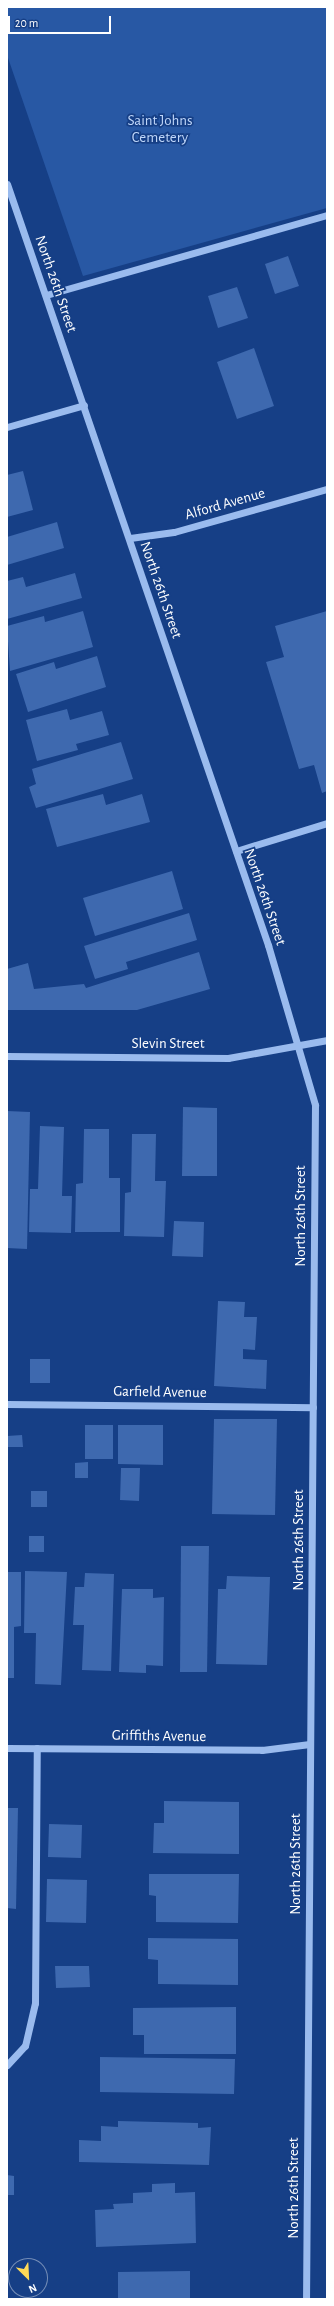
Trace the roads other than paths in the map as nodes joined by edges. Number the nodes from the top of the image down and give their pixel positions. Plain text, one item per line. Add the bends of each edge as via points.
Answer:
1 (7, 184) edge
2 (327, 215) edge
3 (46, 295) junction
4 (84, 405) junction
5 (7, 427) edge
6 (327, 489) edge
7 (130, 538) junction
8 (327, 823) edge
9 (236, 851) junction
10 (327, 1040) edge
11 (300, 1046) junction
12 (8, 1054) edge
13 (7, 1404) edge
14 (313, 1407) junction
15 (310, 1744) junction
16 (7, 1748) edge
17 (37, 1748) junction
18 (7, 2065) edge
19 (306, 2299) edge

1 - 3 street, North 26th Street
2 - 3 street
3 - 4 street, North 26th Street
4 - 5 street
4 - 7 street, North 26th Street
6 - 7 street, Alford Avenue via 174,532
7 - 9 street, North 26th Street
8 - 9 street
9 - 11 street, North 26th Street
10 - 11 street, Slevin Street
11 - 12 street, Slevin Street via 228,1058
11 - 14 street, North 26th Street via 315,1106
13 - 14 street, Garfield Avenue
14 - 15 street, North 26th Street
15 - 17 street, Griffiths Avenue via 262,1750
15 - 19 street, North 26th Street
16 - 17 street, Griffiths Avenue
17 - 18 street via 35,2003 25,2046

